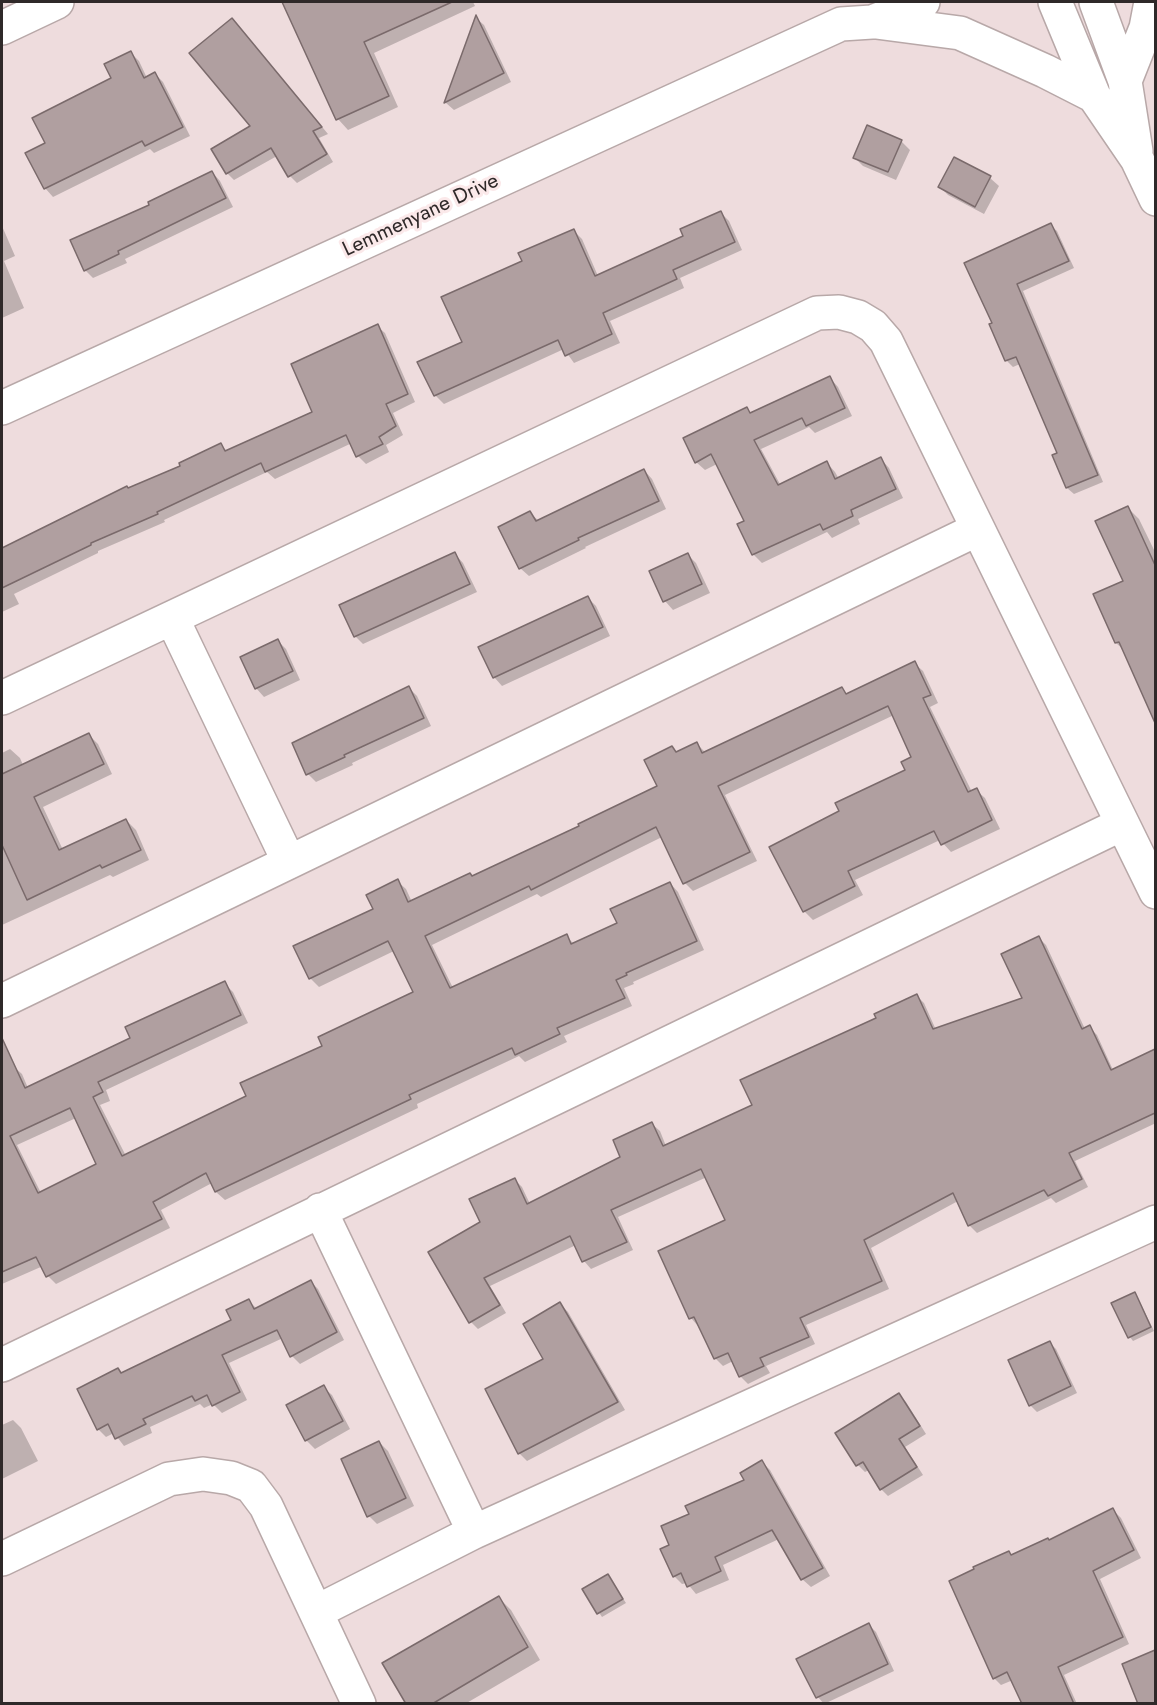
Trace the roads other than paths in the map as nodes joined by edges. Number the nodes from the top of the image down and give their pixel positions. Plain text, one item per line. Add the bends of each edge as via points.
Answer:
1 (57, 2) edge
2 (923, 2) edge
3 (1055, 2) edge
4 (1096, 2) edge
5 (1151, 2) edge
6 (858, 16) edge
7 (2, 28) edge
8 (1125, 81) junction
9 (1094, 96) junction
10 (1137, 159) junction
11 (1155, 199) edge
12 (2, 408) edge
13 (978, 530) junction
14 (172, 618) junction
15 (2, 698) edge
16 (1122, 824) junction
17 (289, 862) junction
18 (1155, 892) edge
19 (2, 1000) edge
20 (321, 1210) junction
21 (1155, 1222) edge
22 (2, 1365) edge
23 (474, 1532) junction
24 (2, 1559) edge
25 (316, 1612) junction
26 (359, 1704) edge

1 - 7 street
2 - 6 street, Lemmenyane Drive
3 - 9 street
4 - 8 street
5 - 8 street via 1146,28
6 - 9 street via 960,33
6 - 12 street, Lemmenyane Drive
8 - 10 street
9 - 10 street
10 - 11 street
13 - 14 street via 886,341 858,317 839,312 817,313
13 - 16 street
13 - 17 street
14 - 15 street
14 - 17 street
16 - 18 street
16 - 20 street
17 - 19 street
20 - 22 street
20 - 23 street
21 - 23 street
23 - 25 street
24 - 25 street via 169,1479 202,1474 231,1478 250,1486 266,1506
25 - 26 street

